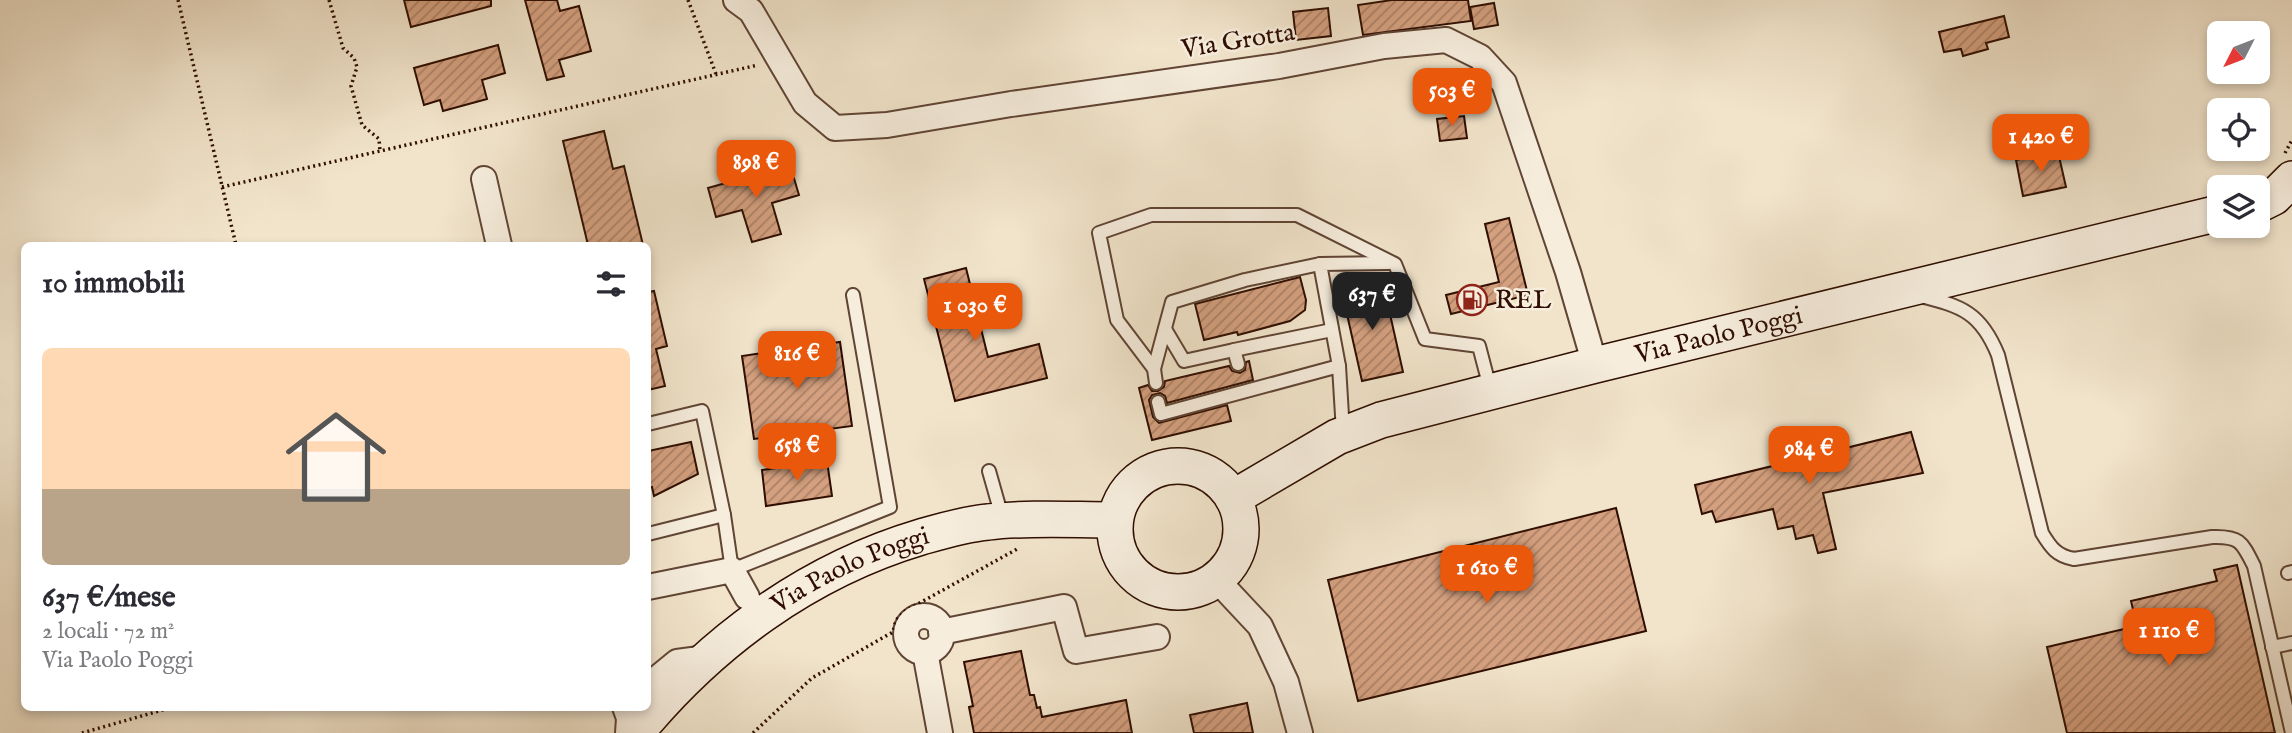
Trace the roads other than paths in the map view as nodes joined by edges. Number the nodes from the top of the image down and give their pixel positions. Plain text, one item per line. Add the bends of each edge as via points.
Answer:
1 (736, 0) edge
2 (484, 179) dead end
3 (2292, 179) edge
4 (2271, 203) edge
5 (2207, 216) edge
6 (498, 242) edge
7 (1392, 263) junction
8 (1320, 264) junction
9 (1900, 290) junction
10 (853, 295) dead end
11 (1164, 329) junction
12 (1332, 330) junction
13 (1234, 350) junction
14 (1238, 364) dead end
15 (1595, 365) junction
16 (1339, 366) junction
17 (1154, 369) junction
18 (1156, 383) dead end
19 (1491, 392) junction
20 (1158, 402) dead end
21 (651, 423) edge
22 (1343, 435) junction
23 (989, 471) dead end
24 (1233, 498) junction
25 (724, 515) junction
26 (1015, 520) junction
27 (1115, 520) junction
28 (651, 533) edge
29 (733, 570) junction
30 (1216, 579) junction
31 (651, 586) edge
32 (747, 597) dead end
33 (1157, 637) dead end
34 (2292, 643) edge
35 (2272, 647) junction
36 (706, 658) junction
37 (651, 682) edge
38 (626, 711) edge
39 (628, 733) edge
40 (636, 733) edge
41 (940, 733) edge
42 (1300, 733) edge
43 (2292, 733) edge

1 - 15 street, Via Grotta via 751,11 805,103 835,128 887,125 1446,40 1480,57 1504,83
2 - 6 street
3 - 4 main road
5 - 9 main road, Via Paolo Poggi
7 - 8 lane
7 - 17 lane via 1297,215 1151,215 1099,233 1117,320
7 - 19 lane via 1425,339 1479,346
8 - 11 lane via 1245,279 1172,302
8 - 12 lane
9 - 15 main road, Via Paolo Poggi
9 - 35 lane via 1960,307 1979,320 1991,337 2042,533 2050,548 2074,559 2231,536 2244,547 2254,566
10 - 29 lane via 890,507
11 - 13 lane via 1184,361
11 - 17 lane
12 - 13 lane
12 - 16 lane
13 - 14 lane
15 - 19 main road, Via Paolo Poggi
16 - 20 lane via 1244,387 1161,414
16 - 22 lane
17 - 18 lane
19 - 22 main road, Via Paolo Poggi via 1381,420
21 - 25 lane via 702,411
22 - 24 main road, Via Paolo Poggi
23 - 26 lane
24 - 27 main road via 1202,470 1167,467 1135,482
24 - 30 main road via 1240,542 1231,563
25 - 28 lane
25 - 29 lane
26 - 27 main road, Via Paolo Poggi
26 - 36 main road, Via Paolo Poggi via 944,530 860,558 772,607
27 - 30 main road via 1123,561 1137,577 1176,592 1197,589
29 - 31 street
29 - 32 street
30 - 42 street via 1260,626 1286,682
33 - 41 street via 1076,651 1064,607 942,632 928,616 916,617 906,631 908,642 925,652
34 - 35 lane
35 - 43 lane
36 - 37 street via 677,662
36 - 40 main road, Via Paolo Poggi
38 - 39 street

